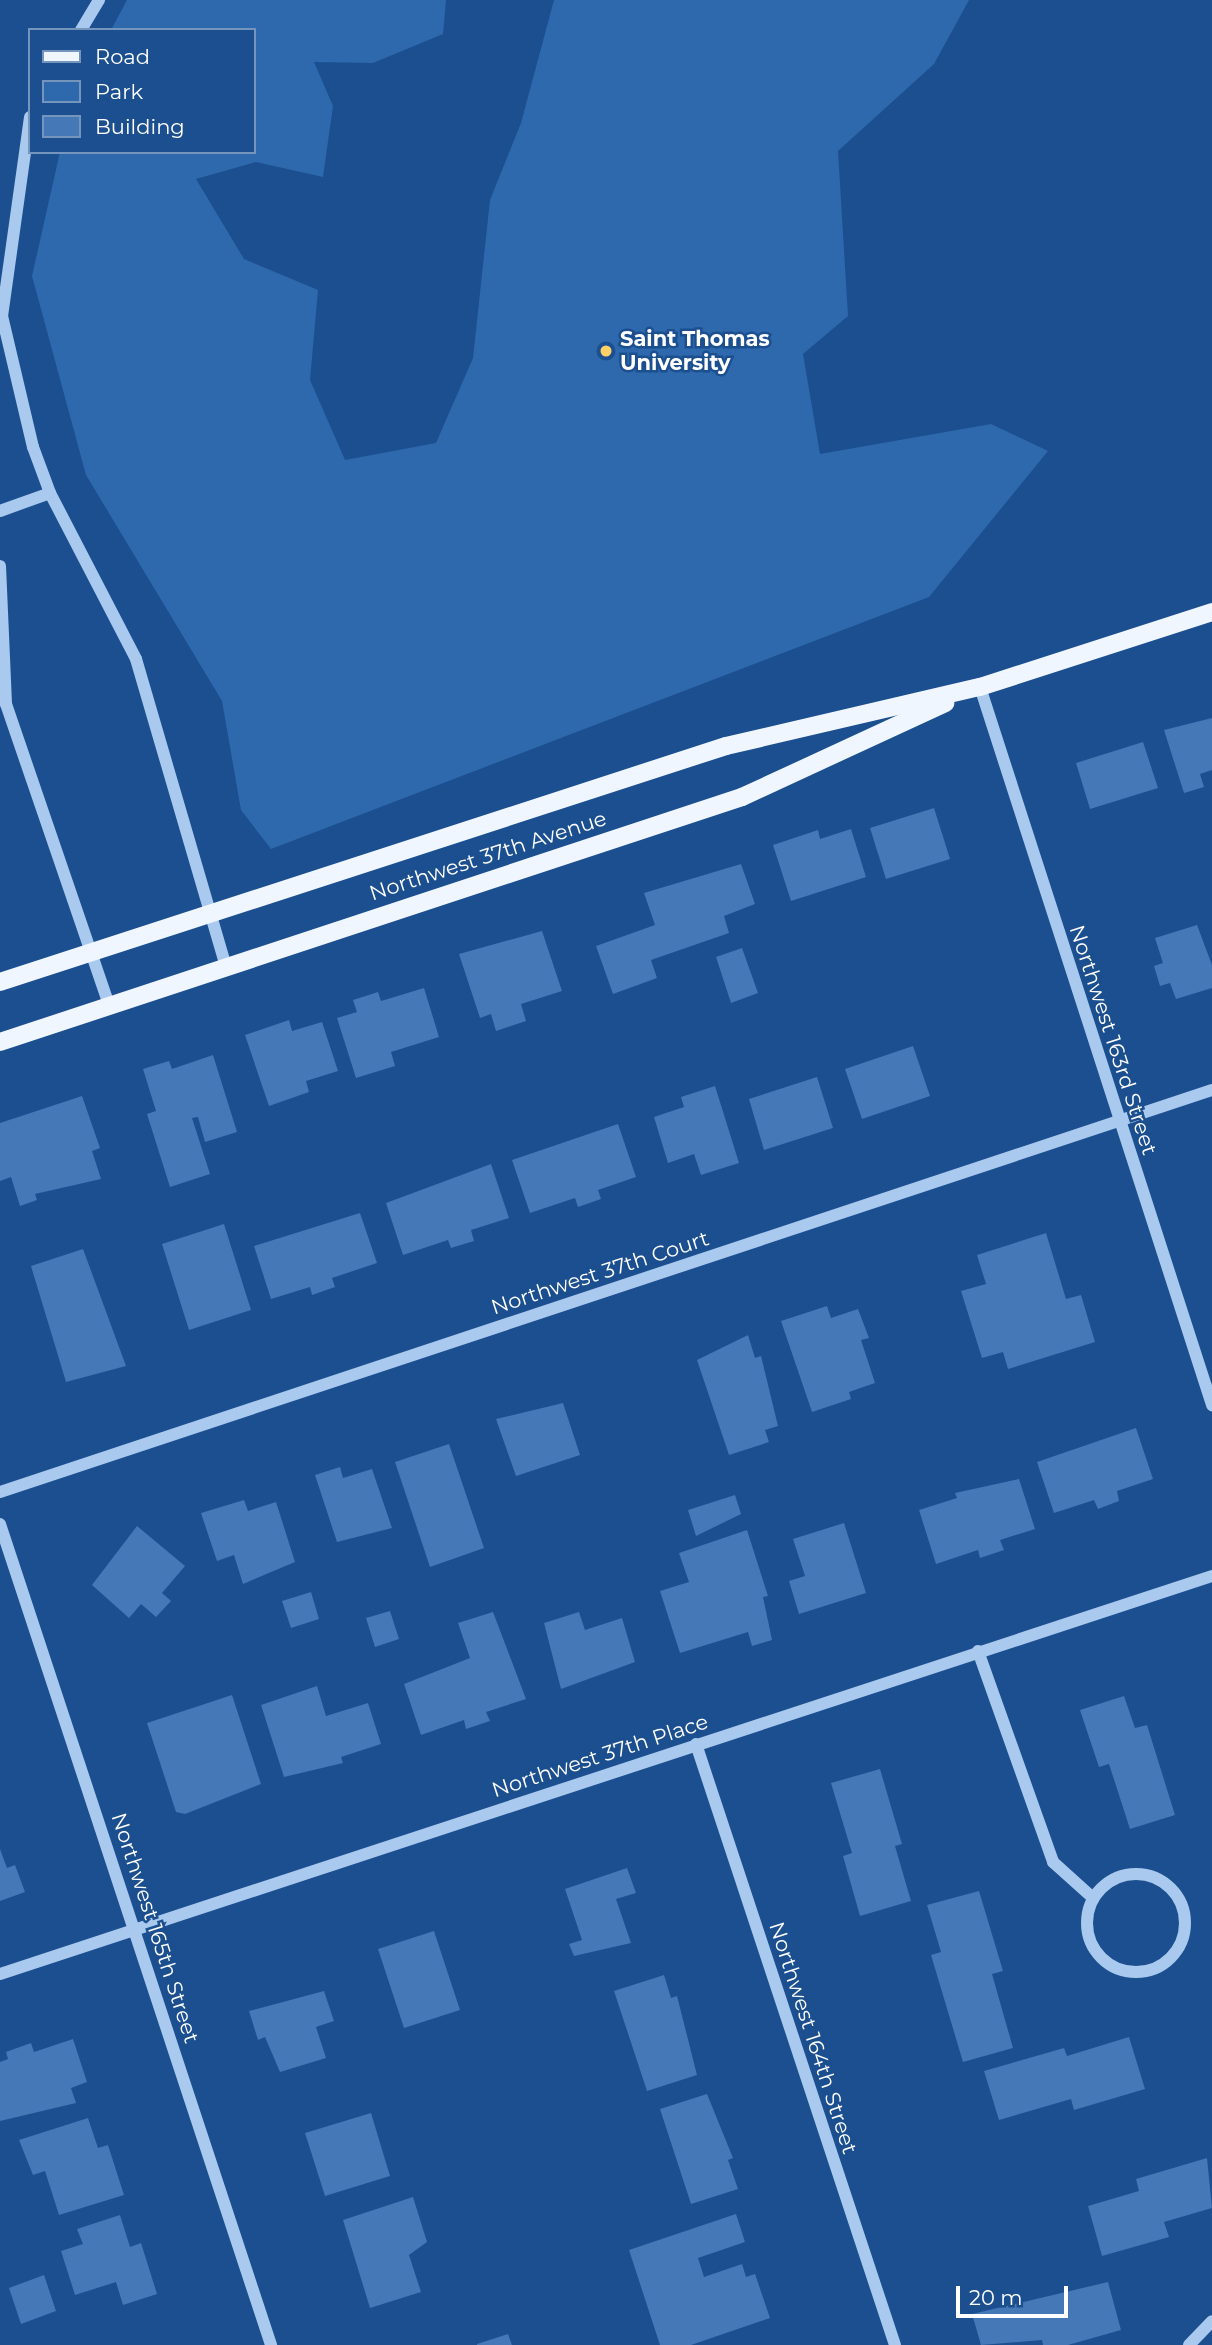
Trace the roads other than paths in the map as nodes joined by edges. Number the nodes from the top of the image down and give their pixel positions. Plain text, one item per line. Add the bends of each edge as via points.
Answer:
1 (99, 0) edge
2 (82, 28) edge
3 (28, 131) edge
4 (50, 493) junction
5 (0, 511) edge
6 (0, 566) edge
7 (1212, 612) edge
8 (980, 687) junction
9 (212, 914) junction
10 (93, 952) junction
11 (226, 967) junction
12 (0, 982) edge
13 (109, 1005) junction
14 (0, 1042) edge
15 (1212, 1090) edge
16 (1117, 1121) junction
17 (1212, 1405) edge
18 (0, 1492) edge
19 (0, 1524) edge
20 (1212, 1576) edge
21 (978, 1651) junction
22 (696, 1744) junction
23 (1093, 1898) junction
24 (136, 1930) junction
25 (0, 1974) edge
26 (1212, 2322) edge
27 (271, 2345) edge
28 (895, 2345) edge
29 (1189, 2345) edge

1 - 2 street
3 - 4 street via 2,316 33,447
4 - 5 street
4 - 9 street via 136,659
6 - 10 street via 6,704
7 - 8 main road, Northwest 37th Avenue
8 - 9 main road, Northwest 37th Avenue via 726,746
8 - 11 main road, Northwest 37th Avenue via 742,796
8 - 16 street, Northwest 163rd Street
9 - 10 main road, Northwest 37th Avenue
9 - 11 street
10 - 12 main road, Northwest 37th Avenue
10 - 13 street
11 - 13 main road, Northwest 37th Avenue
13 - 14 main road, Northwest 37th Avenue
15 - 16 street, Northwest 37th Court
16 - 17 street, Northwest 163rd Street
16 - 18 street, Northwest 37th Court
19 - 24 street, Northwest 165th Street
20 - 21 street, Northwest 37th Place
21 - 22 street, Northwest 37th Place
21 - 23 street via 1053,1862
22 - 24 street, Northwest 37th Place
22 - 28 street, Northwest 164th Street
23 - 23 street via 1088,1935 1111,1966 1149,1971 1179,1948 1184,1910 1160,1880 1123,1875
24 - 25 street, Northwest 37th Place
24 - 27 street, Northwest 165th Street
26 - 29 street

